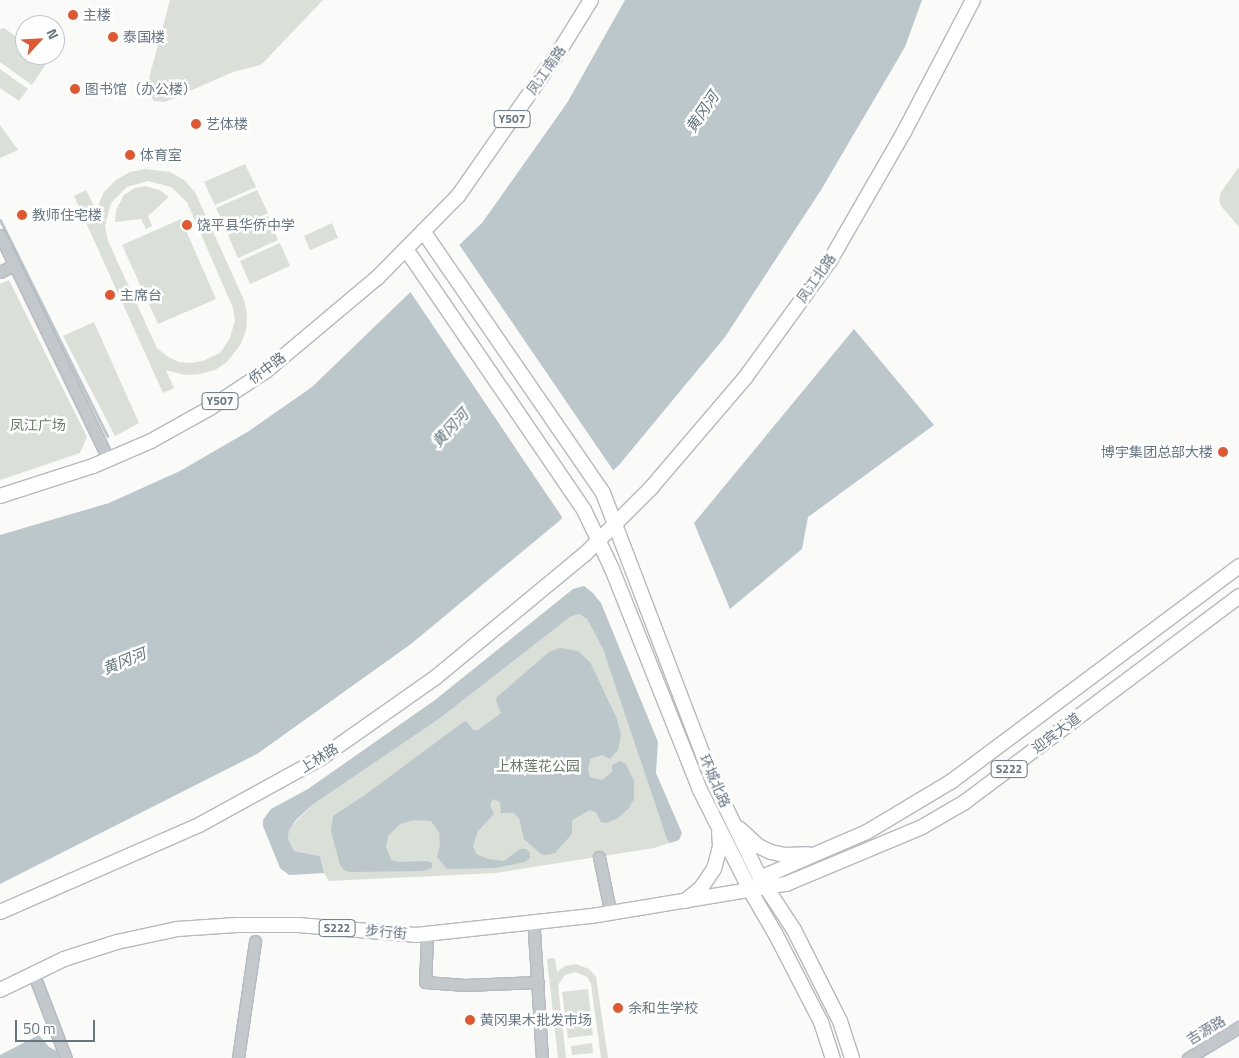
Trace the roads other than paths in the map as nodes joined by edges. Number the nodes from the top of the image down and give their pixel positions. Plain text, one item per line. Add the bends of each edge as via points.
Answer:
1 (973, 0) edge
2 (591, 2) edge
3 (424, 231) junction
4 (0, 235) edge
5 (406, 248) junction
6 (14, 265) junction
7 (0, 272) edge
8 (109, 460) junction
9 (0, 496) edge
10 (614, 525) junction
11 (599, 540) junction
12 (1239, 566) edge
13 (1239, 596) edge
14 (1190, 602) junction
15 (1205, 621) junction
16 (730, 817) junction
17 (717, 824) junction
18 (824, 851) junction
19 (599, 857) dead end
20 (760, 878) junction
21 (751, 892) junction
22 (683, 902) junction
23 (610, 910) dead end
24 (0, 912) edge
25 (534, 932) dead end
26 (427, 940) dead end
27 (255, 941) dead end
28 (538, 982) junction
29 (37, 983) dead end
30 (0, 990) edge
31 (1239, 1027) edge
32 (66, 1058) edge
33 (238, 1058) edge
34 (542, 1058) edge
35 (834, 1058) edge
36 (852, 1058) edge
37 (1188, 1058) edge

1 - 10 main road, 凤江北路 via 904,132 831,259 745,378 651,488
2 - 3 main road, 凤江南路 / Y507 via 458,196
3 - 5 main road, 侨中路 / Y507
3 - 10 main road, 环城北路 via 603,493
4 - 6 street
5 - 8 main road, 侨中路 / Y507 via 378,277 266,371 203,413
5 - 11 main road, 环城北路 via 584,510
6 - 7 street
6 - 8 street
8 - 9 main road, 侨中路 / Y507
10 - 11 main road, 凤江北路
10 - 16 main road, 环城北路 via 713,781
11 - 17 main road, 环城北路 via 699,788
11 - 24 main road, 上林路 via 435,678 322,758 201,824
12 - 14 main road, 迎宾大道 / S222
13 - 15 main road, 迎宾大道 / S222
14 - 15 main road
14 - 18 main road, 迎宾大道 / S222 via 952,782 867,832
15 - 21 main road, 迎宾大道 / S222 via 965,802 876,848 786,884
16 - 18 main road via 748,837 771,852 797,856
16 - 20 main road, 环城北路
17 - 21 main road, 环城北路
17 - 22 main road via 720,846 714,869 701,888
18 - 20 main road, 迎宾大道 / S222
19 - 23 street
20 - 36 main road, 环城北路 via 794,930 840,1022
21 - 22 main road, 步行街 / S222
21 - 35 main road, 环城北路 via 821,1022
22 - 30 main road, 步行街 / S222 via 592,916 416,935 298,925 237,924 177,929 117,942 64,960
25 - 28 street
26 - 28 street via 425,982 465,986
27 - 33 street
28 - 34 street
29 - 32 street
31 - 37 street, 吉源路

